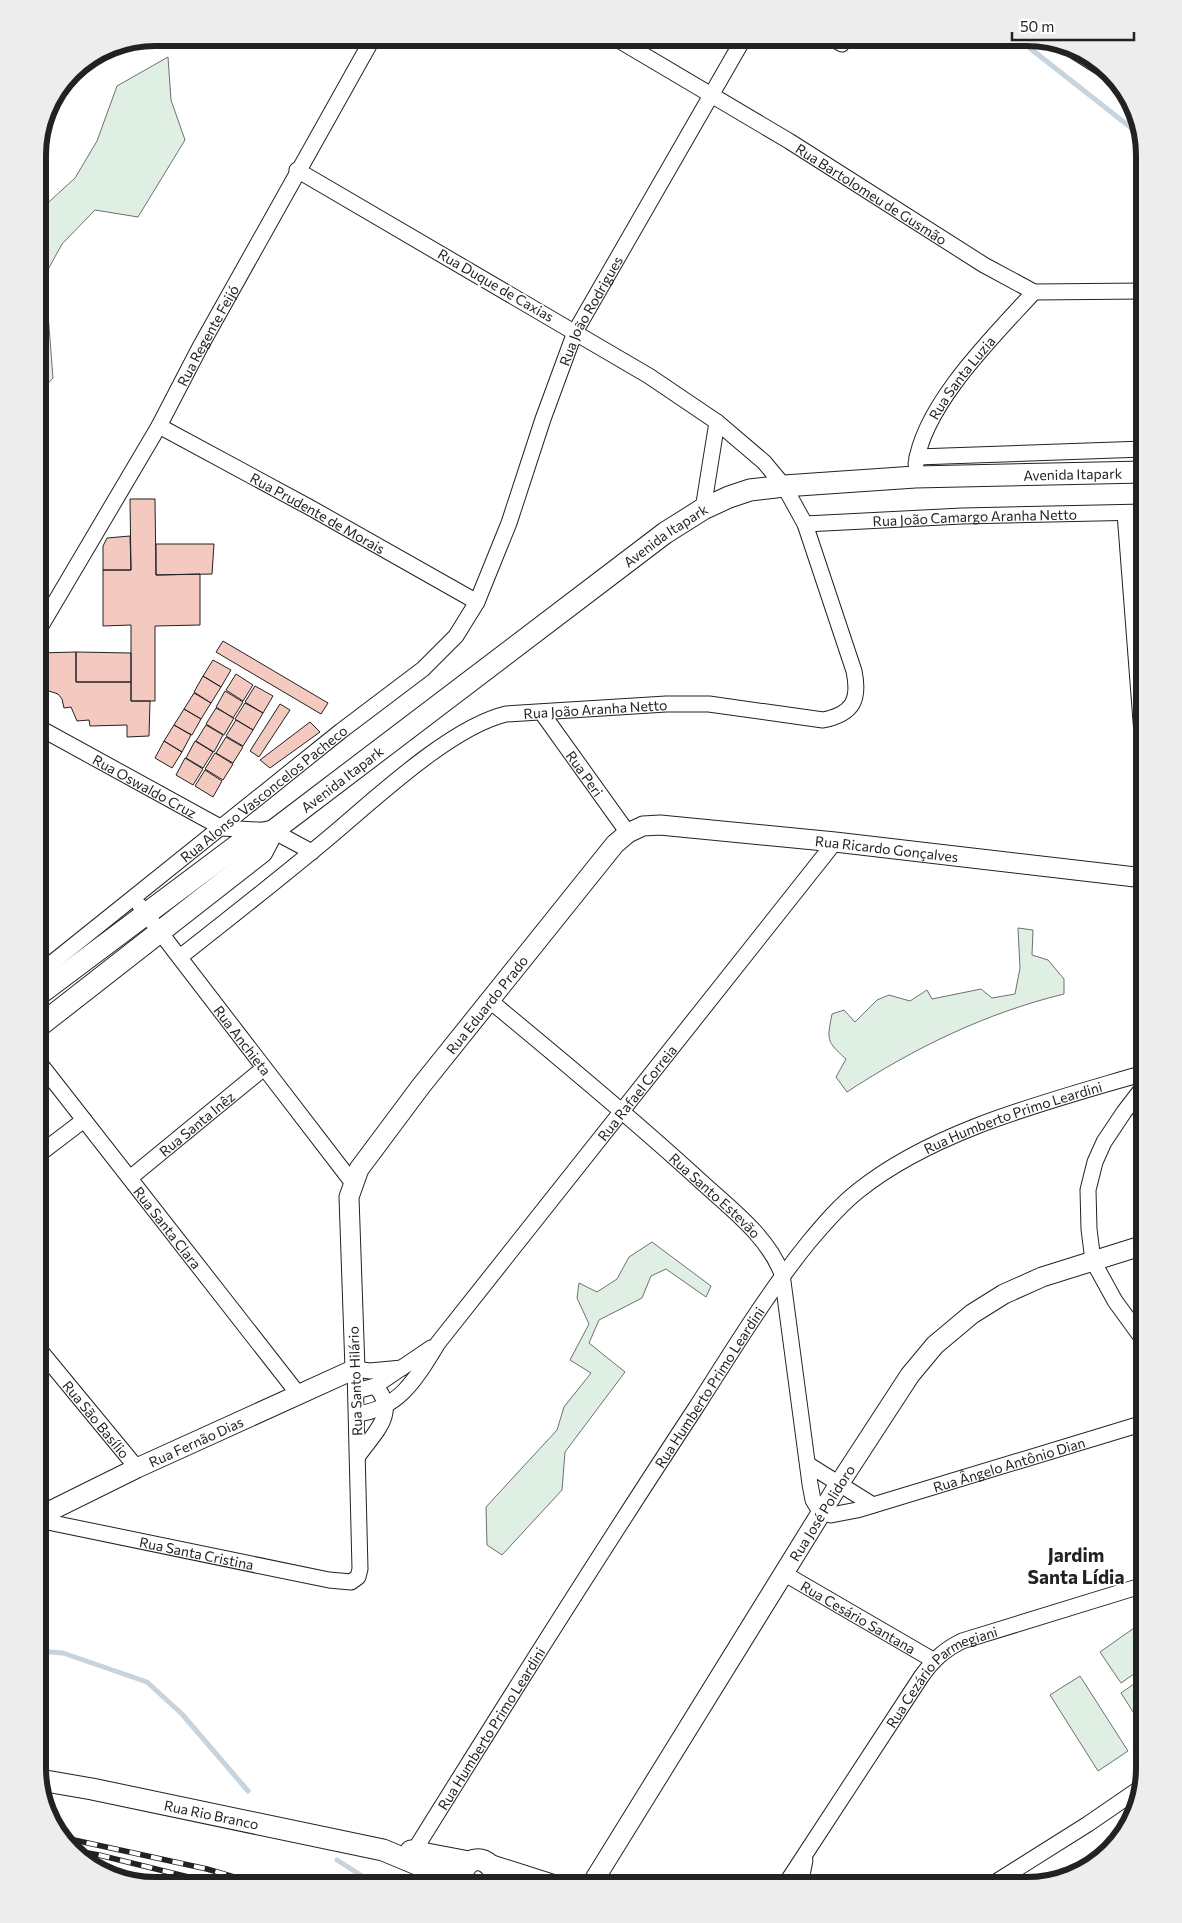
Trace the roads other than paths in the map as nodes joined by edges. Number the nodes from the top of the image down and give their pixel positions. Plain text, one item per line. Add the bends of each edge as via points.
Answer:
1 (368, 46) edge
2 (628, 46) edge
3 (740, 46) edge
4 (712, 96) junction
5 (297, 170) junction
6 (1136, 291) edge
7 (1034, 292) junction
8 (576, 332) junction
9 (717, 422) junction
10 (159, 426) junction
11 (1136, 450) edge
12 (916, 467) junction
13 (1136, 472) edge
14 (784, 486) junction
15 (703, 509) junction
16 (1136, 512) edge
17 (1125, 513) junction
18 (805, 524) junction
19 (477, 602) junction
20 (46, 617) edge
21 (1136, 643) edge
22 (542, 713) junction
23 (46, 731) edge
24 (222, 828) junction
25 (273, 831) junction
26 (628, 833) junction
27 (835, 842) junction
28 (312, 852) junction
29 (1136, 877) edge
30 (140, 906) junction
31 (160, 932) junction
32 (180, 957) junction
33 (46, 969) edge
34 (46, 988) edge
35 (489, 1000) junction
36 (46, 1021) edge
37 (264, 1068) junction
38 (46, 1071) edge
39 (1136, 1076) edge
40 (1136, 1096) edge
41 (621, 1109) junction
42 (84, 1120) junction
43 (46, 1149) edge
44 (130, 1178) junction
45 (352, 1182) junction
46 (1136, 1248) edge
47 (1094, 1262) junction
48 (782, 1274) junction
49 (1136, 1330) edge
50 (438, 1343) junction
51 (46, 1358) edge
52 (402, 1368) junction
53 (355, 1369) junction
54 (375, 1386) junction
55 (356, 1391) junction
56 (299, 1395) junction
57 (387, 1406) junction
58 (357, 1414) junction
59 (1136, 1425) edge
60 (358, 1456) junction
61 (808, 1465) junction
62 (137, 1468) junction
63 (839, 1484) junction
64 (874, 1505) junction
65 (821, 1513) junction
66 (46, 1514) edge
67 (46, 1520) edge
68 (784, 1574) junction
69 (355, 1580) joint
70 (1136, 1587) edge
71 (933, 1660) junction
72 (47, 1781) edge
73 (1133, 1793) edge
74 (413, 1856) junction
75 (806, 1856) junction
76 (449, 1877) edge
77 (461, 1877) edge
78 (489, 1877) edge
79 (596, 1877) edge
80 (791, 1877) edge
81 (802, 1877) edge
82 (1005, 1877) edge

1 - 5 street, Rua Regente Feijó
2 - 4 street, Rua Bartolomeu de Gusmão
3 - 4 street, Rua João Rodrigues
4 - 7 street, Rua Bartolomeu de Gusmão via 814,156 984,265
4 - 8 street, Rua João Rodrigues
5 - 8 street, Rua Duque de Caxias
5 - 10 street, Rua Regente Feijó
6 - 7 street, Rua Bartolomeu de Gusmão
7 - 12 street, Rua Santa Luzia via 944,398 927,431
8 - 9 street, Rua Duque de Caxias
8 - 19 street, Rua João Rodrigues via 509,523
9 - 14 street, Rua Duque de Caxias via 764,462
9 - 15 street
10 - 19 street, Rua Prudente de Morais
10 - 20 street, Rua Regente Feijó
11 - 12 street
12 - 13 main road, Avenida Itapark
12 - 14 main road, Avenida Itapark
14 - 15 main road, Avenida Itapark via 750,490
14 - 18 street, Rua João Aranha Netto
15 - 25 main road, Avenida Itapark via 665,533
16 - 17 street, Rua João Camargo Aranha Netto
17 - 18 street, Rua João Camargo Aranha Netto via 962,516
17 - 21 street
18 - 22 street, Rua João Aranha Netto via 857,686 855,700 843,714 823,720 709,704
19 - 24 street, Rua Alonso Vasconcelos Pacheco via 456,636 423,669
22 - 26 street, Rua Peri
22 - 28 street, Rua João Aranha Netto via 490,718 458,736
23 - 24 street, Rua Oswaldo Cruz
24 - 25 street, Rua Oswaldo Cruz
24 - 30 street, Rua Alonso Vasconcelos Pacheco
25 - 28 street, Rua Oswaldo Cruz
25 - 30 main road, Avenida Itapark via 250,836
25 - 31 main road, Avenida Itapark via 262,852
26 - 27 street, Rua Ricardo Gonçalves via 643,826 660,825
26 - 35 street, Rua Eduardo Prado via 602,859
27 - 29 street, Rua Ricardo Gonçalves
27 - 41 street, Rua Rafael Correia
28 - 32 street, Rua João Aranha Netto
30 - 31 street, Rua Anchieta
30 - 33 street, Rua Alonso Vasconcelos Pacheco
30 - 34 main road, Avenida Itapark
31 - 32 street, Rua Anchieta
31 - 36 main road, Avenida Itapark
32 - 37 street, Rua Anchieta
35 - 41 street, Rua Santo Estevão
35 - 45 street, Rua Eduardo Prado via 421,1086
37 - 44 street, Rua Santa Inêz
37 - 45 street, Rua Anchieta
38 - 42 street, Rua Santa Clara
39 - 48 street, Rua Humberto Primo Leardini via 999,1120 915,1152 856,1192 828,1219
40 - 47 street via 1104,1142 1095,1162 1088,1190
41 - 48 street, Rua Santo Estevão via 764,1242 776,1258
41 - 50 street, Rua Rafael Correia
42 - 43 street
42 - 44 street, Rua Santa Clara
44 - 56 street, Rua Santa Clara
45 - 53 street, Rua Santo Hilário via 349,1247
46 - 47 street, Rua José Polidoro
47 - 49 street via 1115,1301
47 - 63 street, Rua José Polidoro via 1042,1276 1004,1294 972,1314 935,1345 910,1375
48 - 61 street, Rua Santo Estevão
48 - 74 street, Rua Humberto Primo Leardini via 584,1579
50 - 52 street, Rua Rafael Correia
50 - 57 street, Rua Rafael Correia via 414,1380
51 - 62 street, Rua São Basílio
52 - 53 street, Rua Rafael Correia
52 - 54 street, Rua Rafael Correia
53 - 55 street, Rua Santo Hilário
53 - 56 street, Rua Fernão Dias
54 - 55 street, Rua Rafael Correia
54 - 57 street via 383,1394
55 - 58 street, Rua Santo Hilário
56 - 62 street, Rua Fernão Dias
57 - 58 street, Rua Rafael Correia
57 - 60 street via 380,1426
58 - 60 street, Rua Santo Hilário
59 - 64 street, Rua Ângelo Antônio Dian
60 - 69 street, Rua Santo Hilário via 360,1569
61 - 63 street
61 - 65 street, Rua Santo Estevão via 813,1500
62 - 66 street, Rua Fernão Dias
63 - 64 street
63 - 65 street, Rua José Polidoro
64 - 65 street, Rua Ângelo Antônio Dian via 844,1514
65 - 68 street, Rua José Polidoro
67 - 69 street, Rua Santa Cristina via 342,1583
68 - 71 street, Rua Cesário Santana
68 - 79 street, Rua José Polidoro
70 - 71 street, Rua Cezário Parmegiani via 962,1641
71 - 75 street, Rua Cezário Parmegiani
72 - 74 main road, Rua Rio Branco
73 - 82 street
74 - 76 main road, Rua Rio Branco
74 - 78 main road, Rua Rio Branco
75 - 80 street, Rua Cezário Parmegiani
75 - 81 street, Rua Cezário Parmegiani
77 - 78 main road via 461,1870

